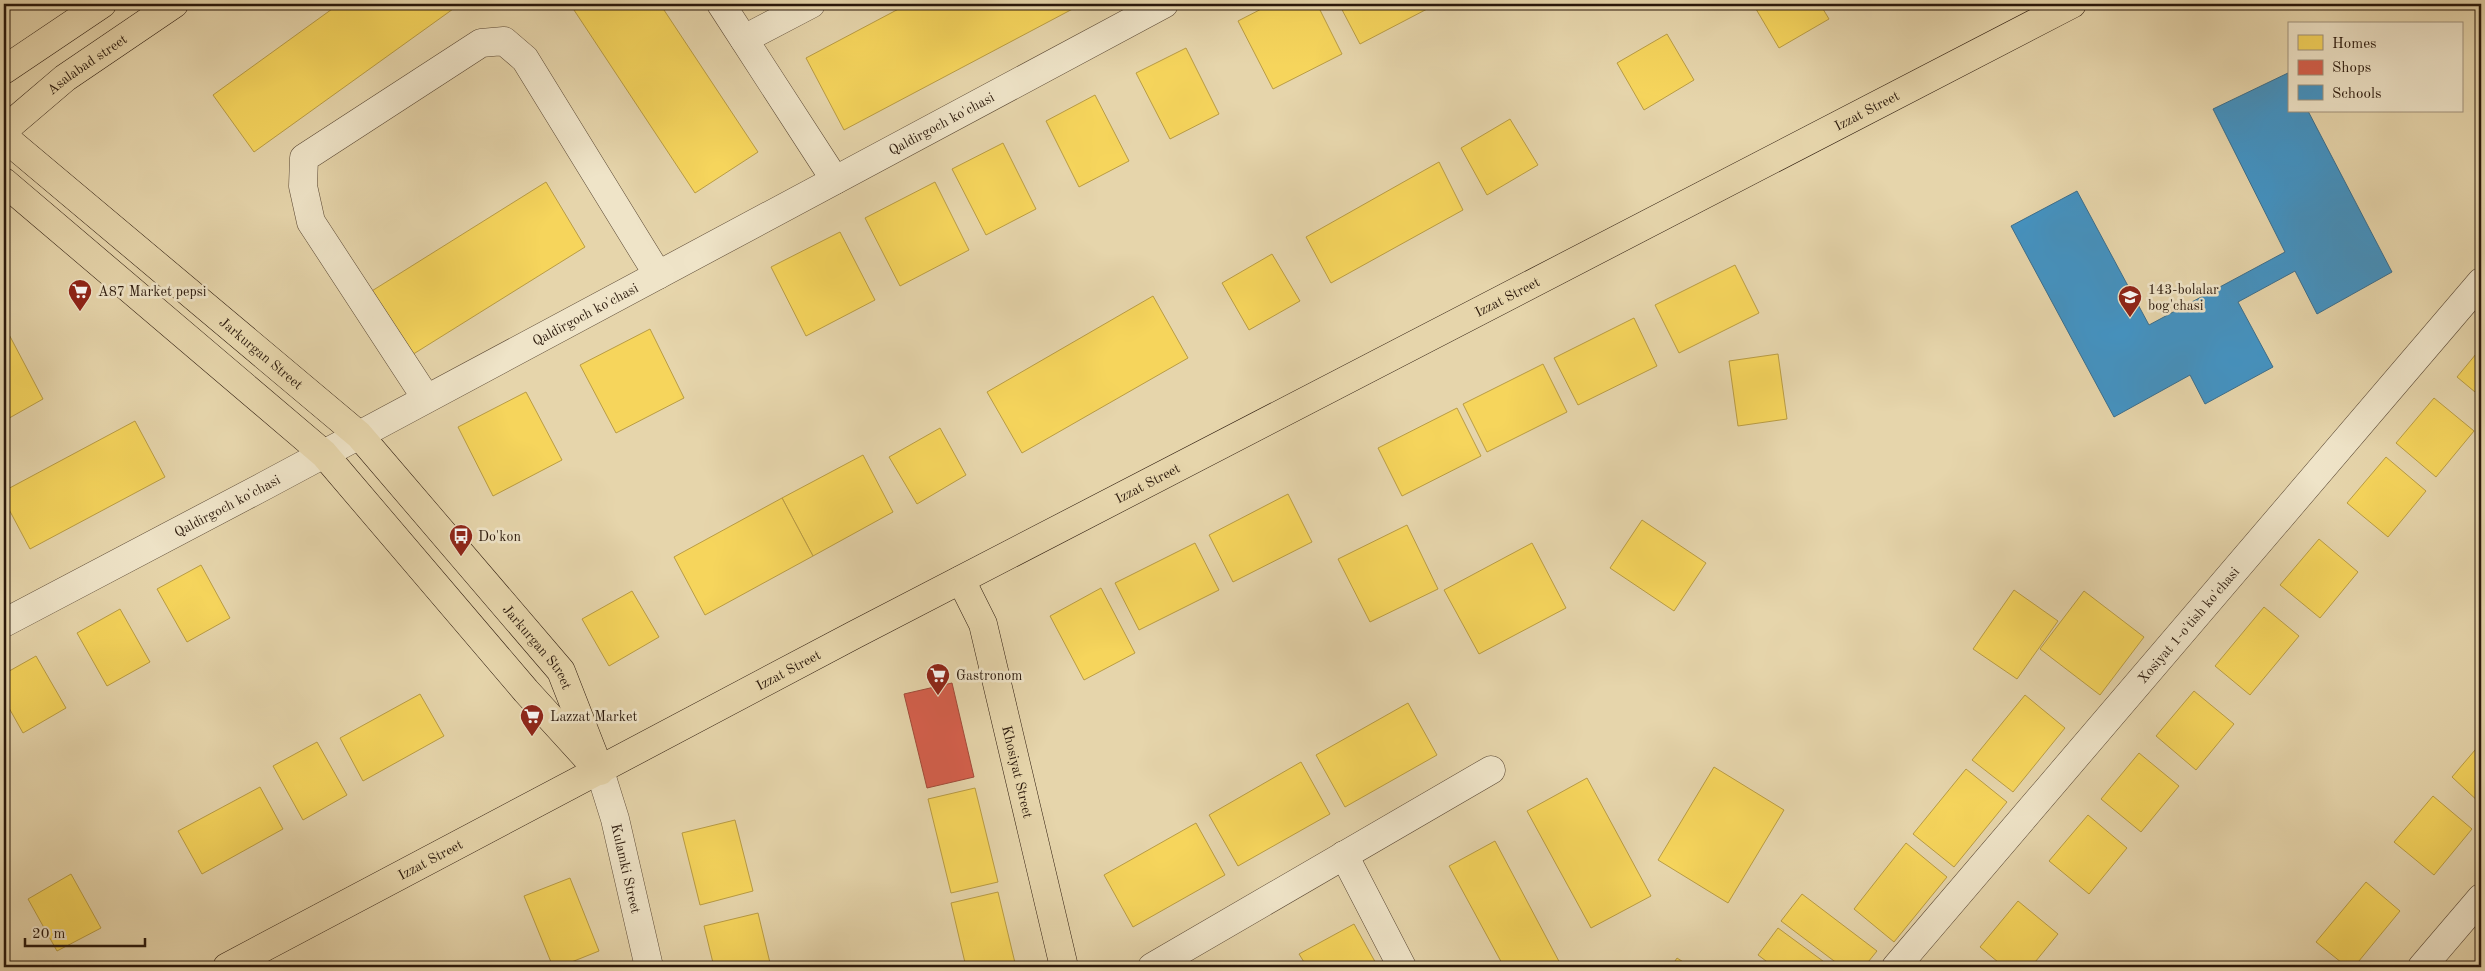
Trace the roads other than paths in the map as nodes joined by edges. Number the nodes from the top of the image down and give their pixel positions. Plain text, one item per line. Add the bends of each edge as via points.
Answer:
1 (102, 4) edge
2 (174, 4) edge
3 (721, 4) edge
4 (811, 4) edge
5 (1164, 4) edge
6 (2072, 4) edge
7 (744, 39) junction
8 (4, 70) edge
9 (4, 130) edge
10 (4, 138) edge
11 (835, 180) junction
12 (4, 182) edge
13 (658, 275) junction
14 (2481, 282) edge
15 (426, 398) junction
16 (359, 435) junction
17 (324, 454) junction
18 (961, 580) junction
19 (4, 623) edge
20 (1491, 770) dead end
21 (600, 771) junction
22 (1344, 855) junction
23 (2481, 898) edge
24 (242, 964) edge
25 (650, 967) edge
26 (1064, 967) edge
27 (1152, 967) edge
28 (1402, 967) edge
29 (1896, 967) edge
30 (2422, 967) edge

1 - 8 main road
2 - 9 main road, Asalabad street via 65,78
3 - 7 street
4 - 7 street
5 - 11 street, Qaldirgoch ko'chasi
6 - 18 main road, Izzat Street
7 - 11 street
10 - 16 main road, Jarkurgan Street
11 - 13 street, Qaldirgoch ko'chasi
12 - 17 main road
13 - 15 street, Qaldirgoch ko'chasi
13 - 15 street via 525,59 504,41 481,43 304,158 303,186 311,222
14 - 29 street, Xosiyat 1-o'tish ko'chasi
15 - 16 street, Qaldirgoch ko'chasi
16 - 17 street, Qaldirgoch ko'chasi
16 - 21 main road, Jarkurgan Street via 560,671
17 - 19 street, Qaldirgoch ko'chasi
17 - 21 main road via 526,691
18 - 21 main road, Izzat Street
18 - 26 main road, Khosiyat Street via 982,624
20 - 22 street
21 - 24 main road, Izzat Street
21 - 25 street, Kulamki Street
22 - 27 street
22 - 28 street
23 - 30 street

